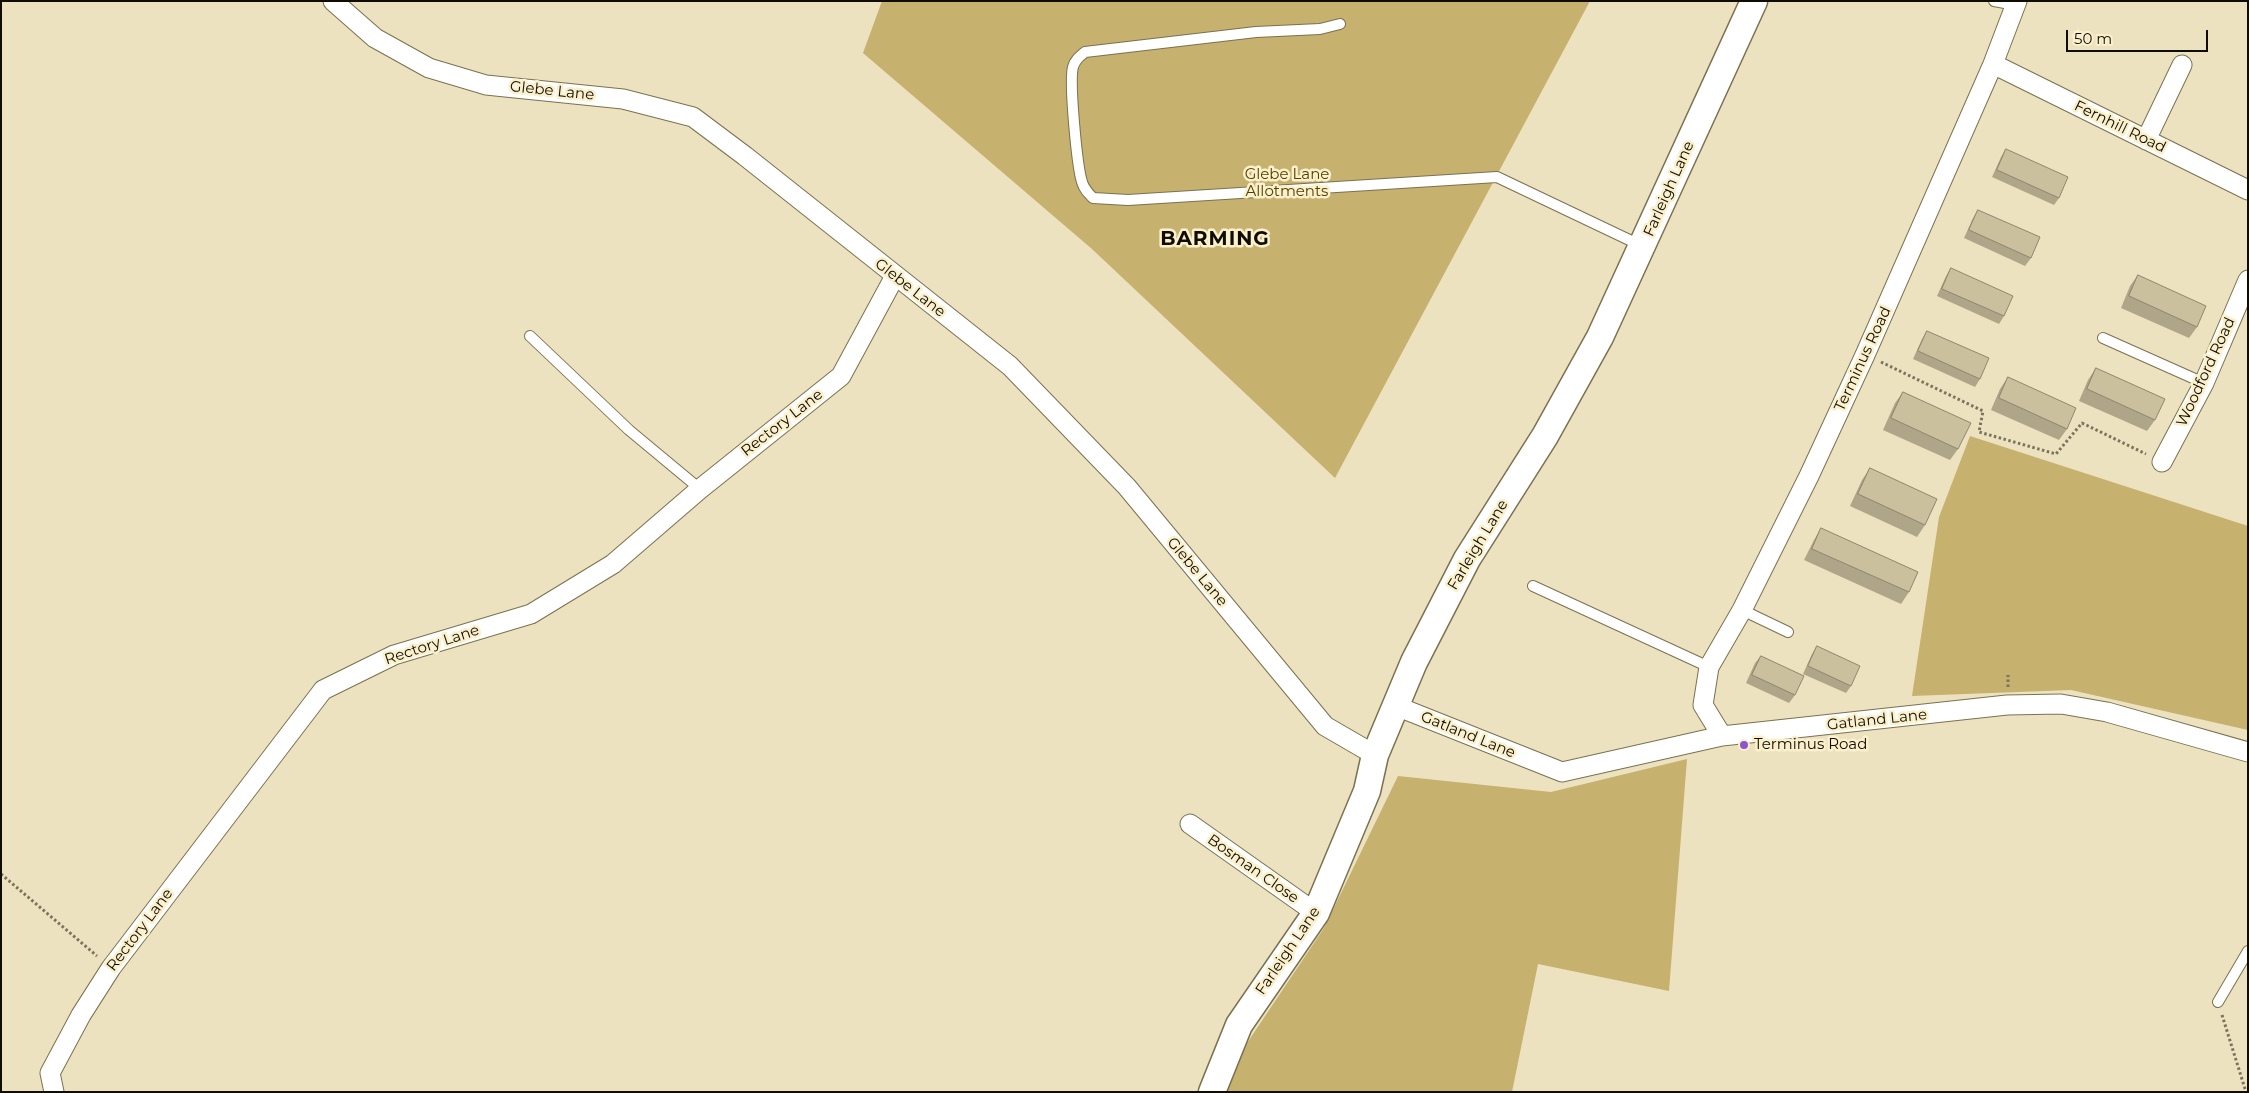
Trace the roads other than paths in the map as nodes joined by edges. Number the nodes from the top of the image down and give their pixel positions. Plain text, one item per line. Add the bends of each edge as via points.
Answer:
1 (333, 1) edge
2 (1754, 1) edge
3 (1994, 1) edge
4 (2017, 3) edge
5 (1340, 24) dead end
6 (1993, 64) junction
7 (2182, 65) dead end
8 (2146, 140) junction
9 (2248, 190) edge
10 (1643, 247) junction
11 (895, 276) junction
12 (2248, 280) edge
13 (530, 336) dead end
14 (2103, 338) dead end
15 (2204, 383) junction
16 (2162, 462) road end
17 (700, 489) junction
18 (1533, 586) dead end
19 (1742, 610) junction
20 (1788, 632) dead end
21 (1709, 667) junction
22 (1396, 706) junction
23 (1722, 736) junction
24 (2248, 752) edge
25 (1375, 756) junction
26 (1190, 824) dead end
27 (1316, 913) junction
28 (2248, 952) edge
29 (2218, 1002) road end
30 (54, 1092) edge
31 (1212, 1092) edge

1 - 11 street, Glebe Lane via 375,38 429,68 486,85 623,98 693,117
2 - 10 street, Farleigh Lane
3 - 4 lane
4 - 6 street, Terminus Road
5 - 10 lane via 1320,29 1256,32 1085,52 1077,58 1072,82 1078,161 1087,192 1093,198 1128,200 1497,177
6 - 8 street, Fernhill Road
6 - 19 street, Terminus Road via 1865,354
7 - 8 street
8 - 9 street, Fernhill Road
10 - 22 street, Farleigh Lane via 1600,337 1545,436 1462,567
11 - 17 street, Rectory Lane via 841,376
11 - 25 street, Glebe Lane via 1010,366 1127,487 1326,726
12 - 15 street, Woodford Road
13 - 17 lane via 629,430
14 - 15 lane
15 - 16 street, Woodford Road
17 - 30 street, Rectory Lane via 613,564 531,614 394,655 323,690 111,968 50,1073
18 - 21 lane
19 - 20 lane
19 - 21 street, Terminus Road
21 - 23 street, Terminus Road via 1703,705
22 - 23 street, Gatland Lane via 1562,772
22 - 25 street, Farleigh Lane
23 - 24 street, Gatland Lane via 2007,706 2060,704 2107,712
25 - 27 street, Farleigh Lane via 1367,791
26 - 27 street, Bosman Close
27 - 31 street, Farleigh Lane via 1239,1024
28 - 29 lane

